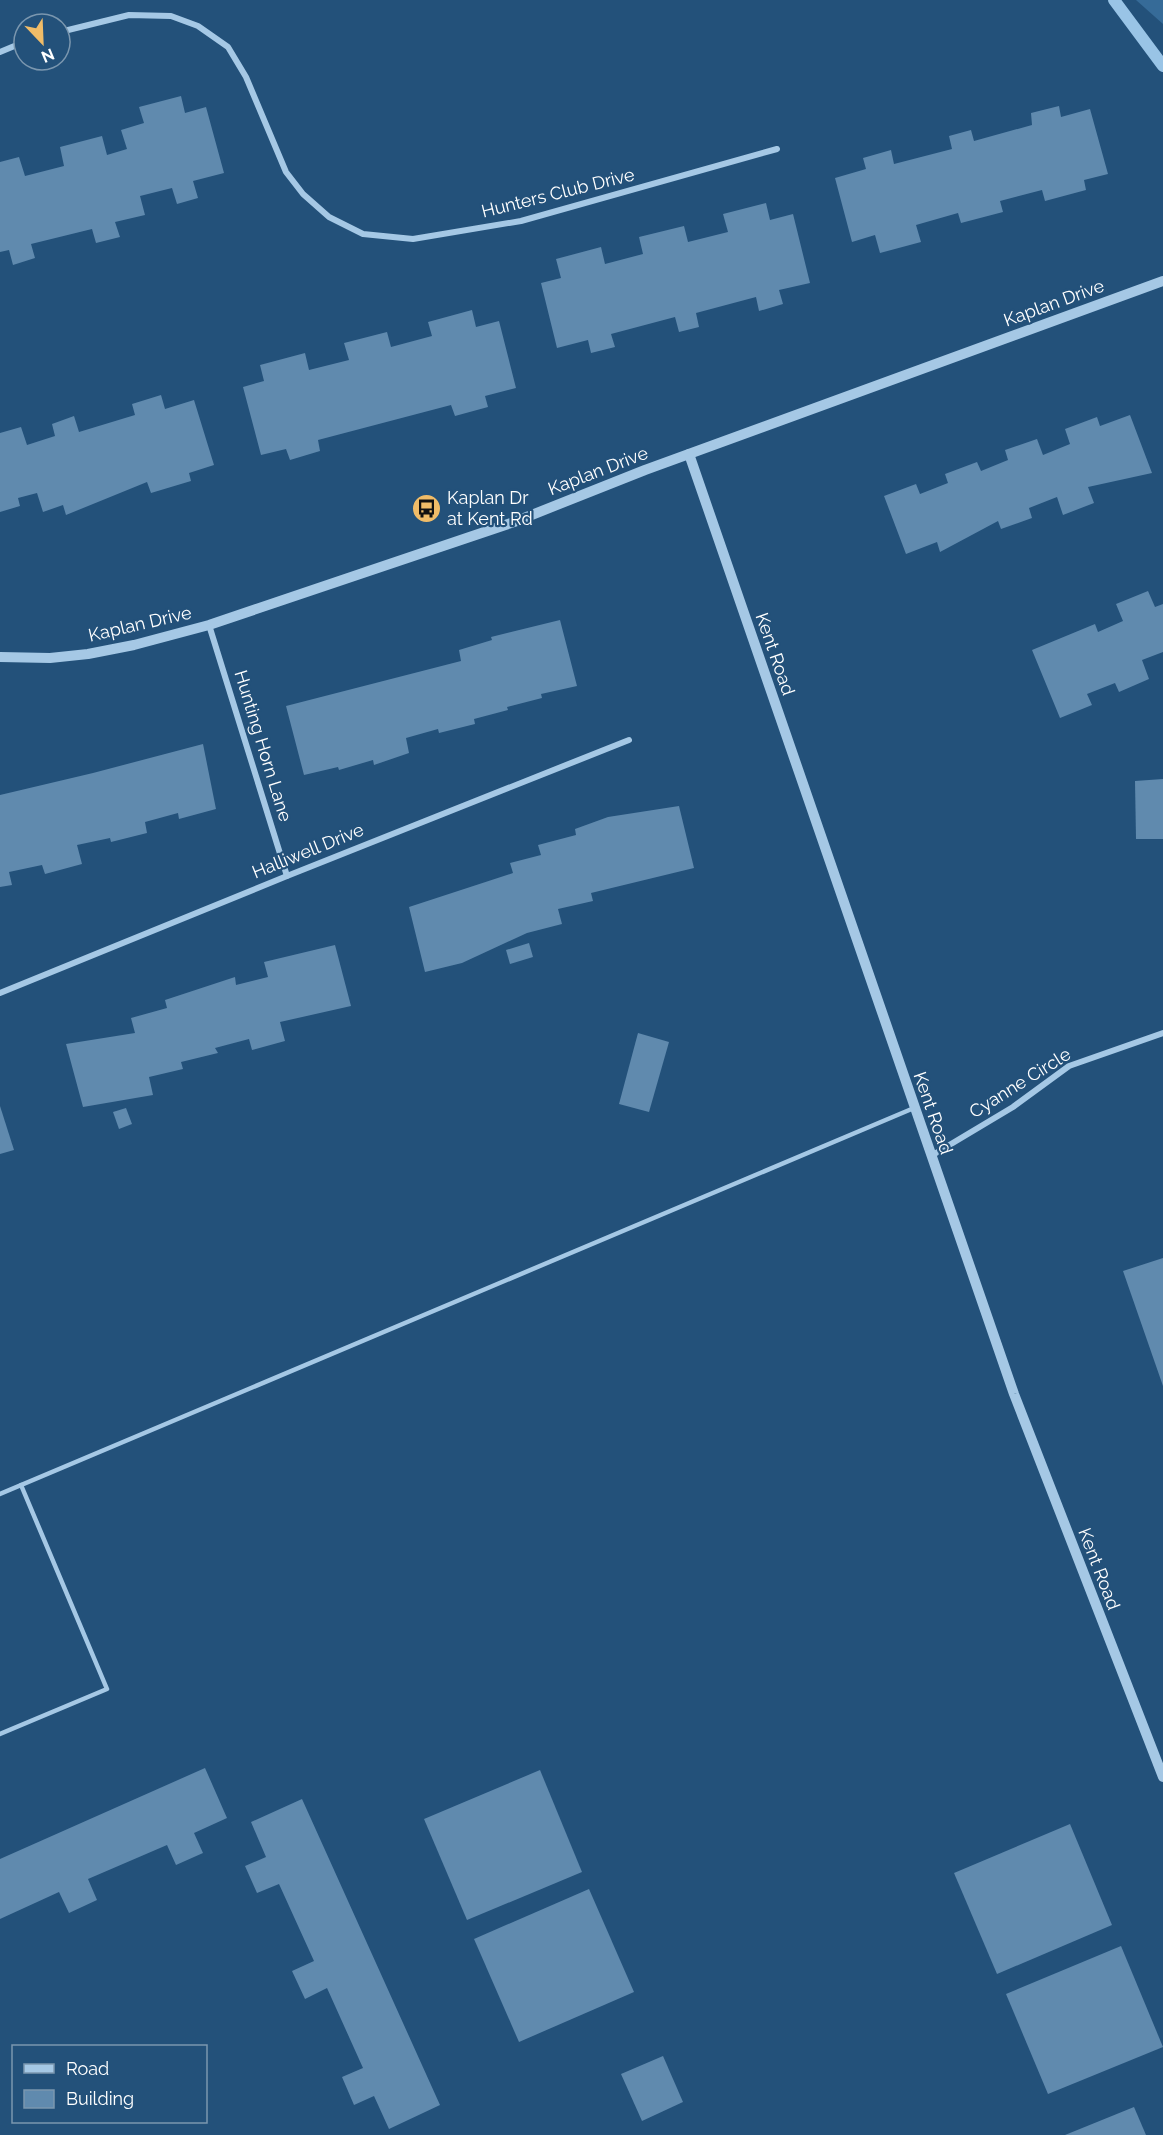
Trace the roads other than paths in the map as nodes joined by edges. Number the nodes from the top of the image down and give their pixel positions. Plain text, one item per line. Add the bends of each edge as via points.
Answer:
1 (72, 29) edge
2 (777, 150) dead end
3 (1163, 281) edge
4 (689, 454) junction
5 (209, 625) junction
6 (0, 657) edge
7 (629, 740) dead end
8 (287, 876) junction
9 (0, 993) edge
10 (1163, 1033) edge
11 (914, 1108) junction
12 (930, 1156) junction
13 (21, 1485) junction
14 (0, 1494) edge
15 (0, 1734) edge
16 (1163, 1777) edge

1 - 2 street, Hunters Club Drive via 129,15 171,16 198,26 228,47 246,77 285,172 329,217 363,234 413,239 521,221
3 - 4 street, Kaplan Drive
4 - 5 street, Kaplan Drive via 514,522
4 - 11 street, Kent Road
5 - 6 street, Kaplan Drive via 88,654
5 - 8 street, Hunting Horn Lane
7 - 8 street, Halliwell Drive
8 - 9 street, Halliwell Drive
10 - 12 street, Cyanne Circle via 1069,1066 1013,1107
11 - 12 street, Kent Road
11 - 13 lane
12 - 16 street, Kent Road via 1014,1394
13 - 14 lane
13 - 15 lane via 107,1689

